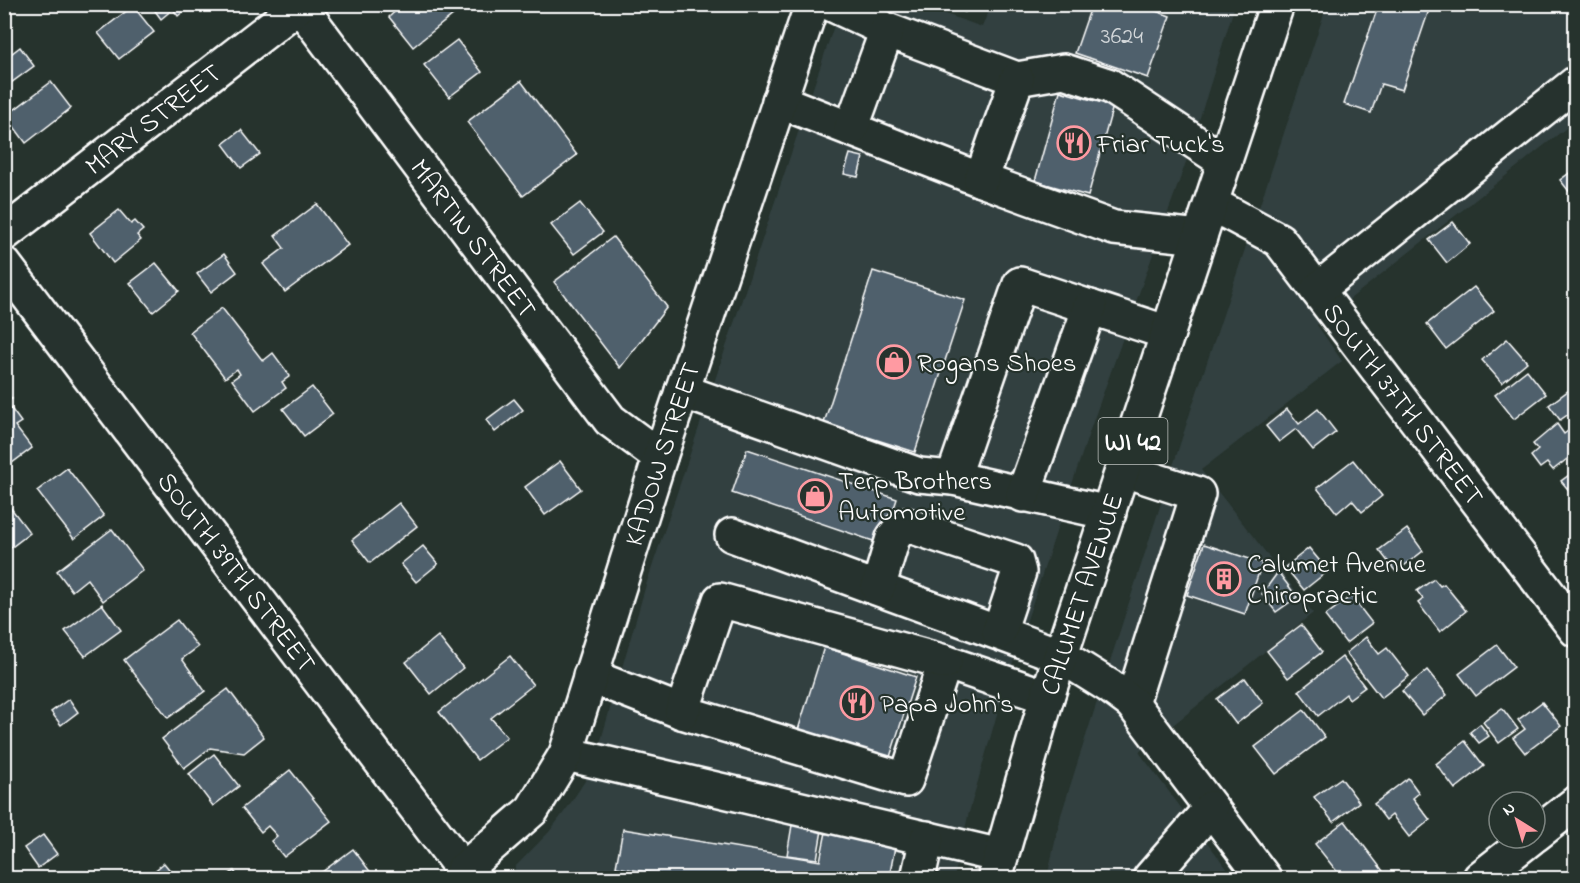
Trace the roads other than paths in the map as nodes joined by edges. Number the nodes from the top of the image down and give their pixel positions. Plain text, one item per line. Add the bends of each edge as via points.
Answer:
1 (812, 4) edge
2 (831, 4) edge
3 (1277, 4) edge
4 (300, 5) edge
5 (887, 30) junction
6 (1017, 79) junction
7 (1575, 83) edge
8 (779, 101) junction
9 (851, 129) junction
10 (1225, 162) junction
11 (981, 180) junction
12 (1212, 204) junction
13 (4, 234) edge
14 (1200, 237) junction
15 (4, 264) edge
16 (1317, 290) junction
17 (1090, 307) junction
18 (1168, 333) junction
19 (682, 391) junction
20 (660, 457) junction
21 (1124, 470) junction
22 (953, 478) junction
23 (1023, 495) junction
24 (1109, 513) junction
25 (732, 535) dead end
26 (878, 588) junction
27 (1575, 630) edge
28 (999, 632) junction
29 (1061, 656) junction
30 (945, 662) junction
31 (590, 676) junction
32 (1047, 697) junction
33 (1132, 703) junction
34 (682, 712) junction
35 (566, 754) junction
36 (1575, 803) edge
37 (1211, 808) junction
38 (1547, 825) edge
39 (927, 838) junction
40 (1516, 850) edge
41 (998, 867) edge
42 (466, 874) edge
43 (918, 879) edge
44 (1150, 879) edge
45 (1264, 879) edge
46 (1480, 879) edge

1 - 8 street, KADOW STREET
2 - 5 street
3 - 10 street, CALUMET AVENUE / WI 42
4 - 13 street, MARY STREET
4 - 20 street, MARTIN STREET via 610,420
5 - 6 street
5 - 9 street
6 - 10 street via 1064,71 1110,86
6 - 11 street
7 - 16 street
8 - 9 street
8 - 19 street, KADOW STREET
9 - 11 street
10 - 12 street, CALUMET AVENUE / WI 42
11 - 14 street via 1114,228
12 - 14 street, CALUMET AVENUE / WI 42
12 - 16 street, SOUTH 37TH STREET via 1279,240
14 - 18 street, CALUMET AVENUE / WI 42
15 - 42 street, SOUTH 39TH STREET
16 - 27 street, SOUTH 37TH STREET
17 - 18 street
17 - 22 street via 1020,284
17 - 23 street
18 - 21 street, CALUMET AVENUE / WI 42
19 - 20 street, KADOW STREET
19 - 22 street via 919,475
20 - 31 street, KADOW STREET
21 - 24 street, CALUMET AVENUE / WI 42
21 - 33 street via 1198,494
22 - 23 street
23 - 24 street
24 - 29 street, CALUMET AVENUE / WI 42
25 - 26 street
26 - 28 street
26 - 28 street via 893,538 908,525 1016,561 1019,572
28 - 29 street
29 - 32 street, CALUMET AVENUE / WI 42
29 - 33 street
30 - 32 street
30 - 34 street via 720,600
30 - 34 street via 906,780
31 - 34 street
31 - 35 street, KADOW STREET
32 - 41 street, CALUMET AVENUE / WI 42
33 - 37 street
35 - 39 street
35 - 42 street, KADOW STREET via 532,810
36 - 38 street
37 - 44 street
37 - 45 street
39 - 41 street
39 - 43 street
40 - 46 street

